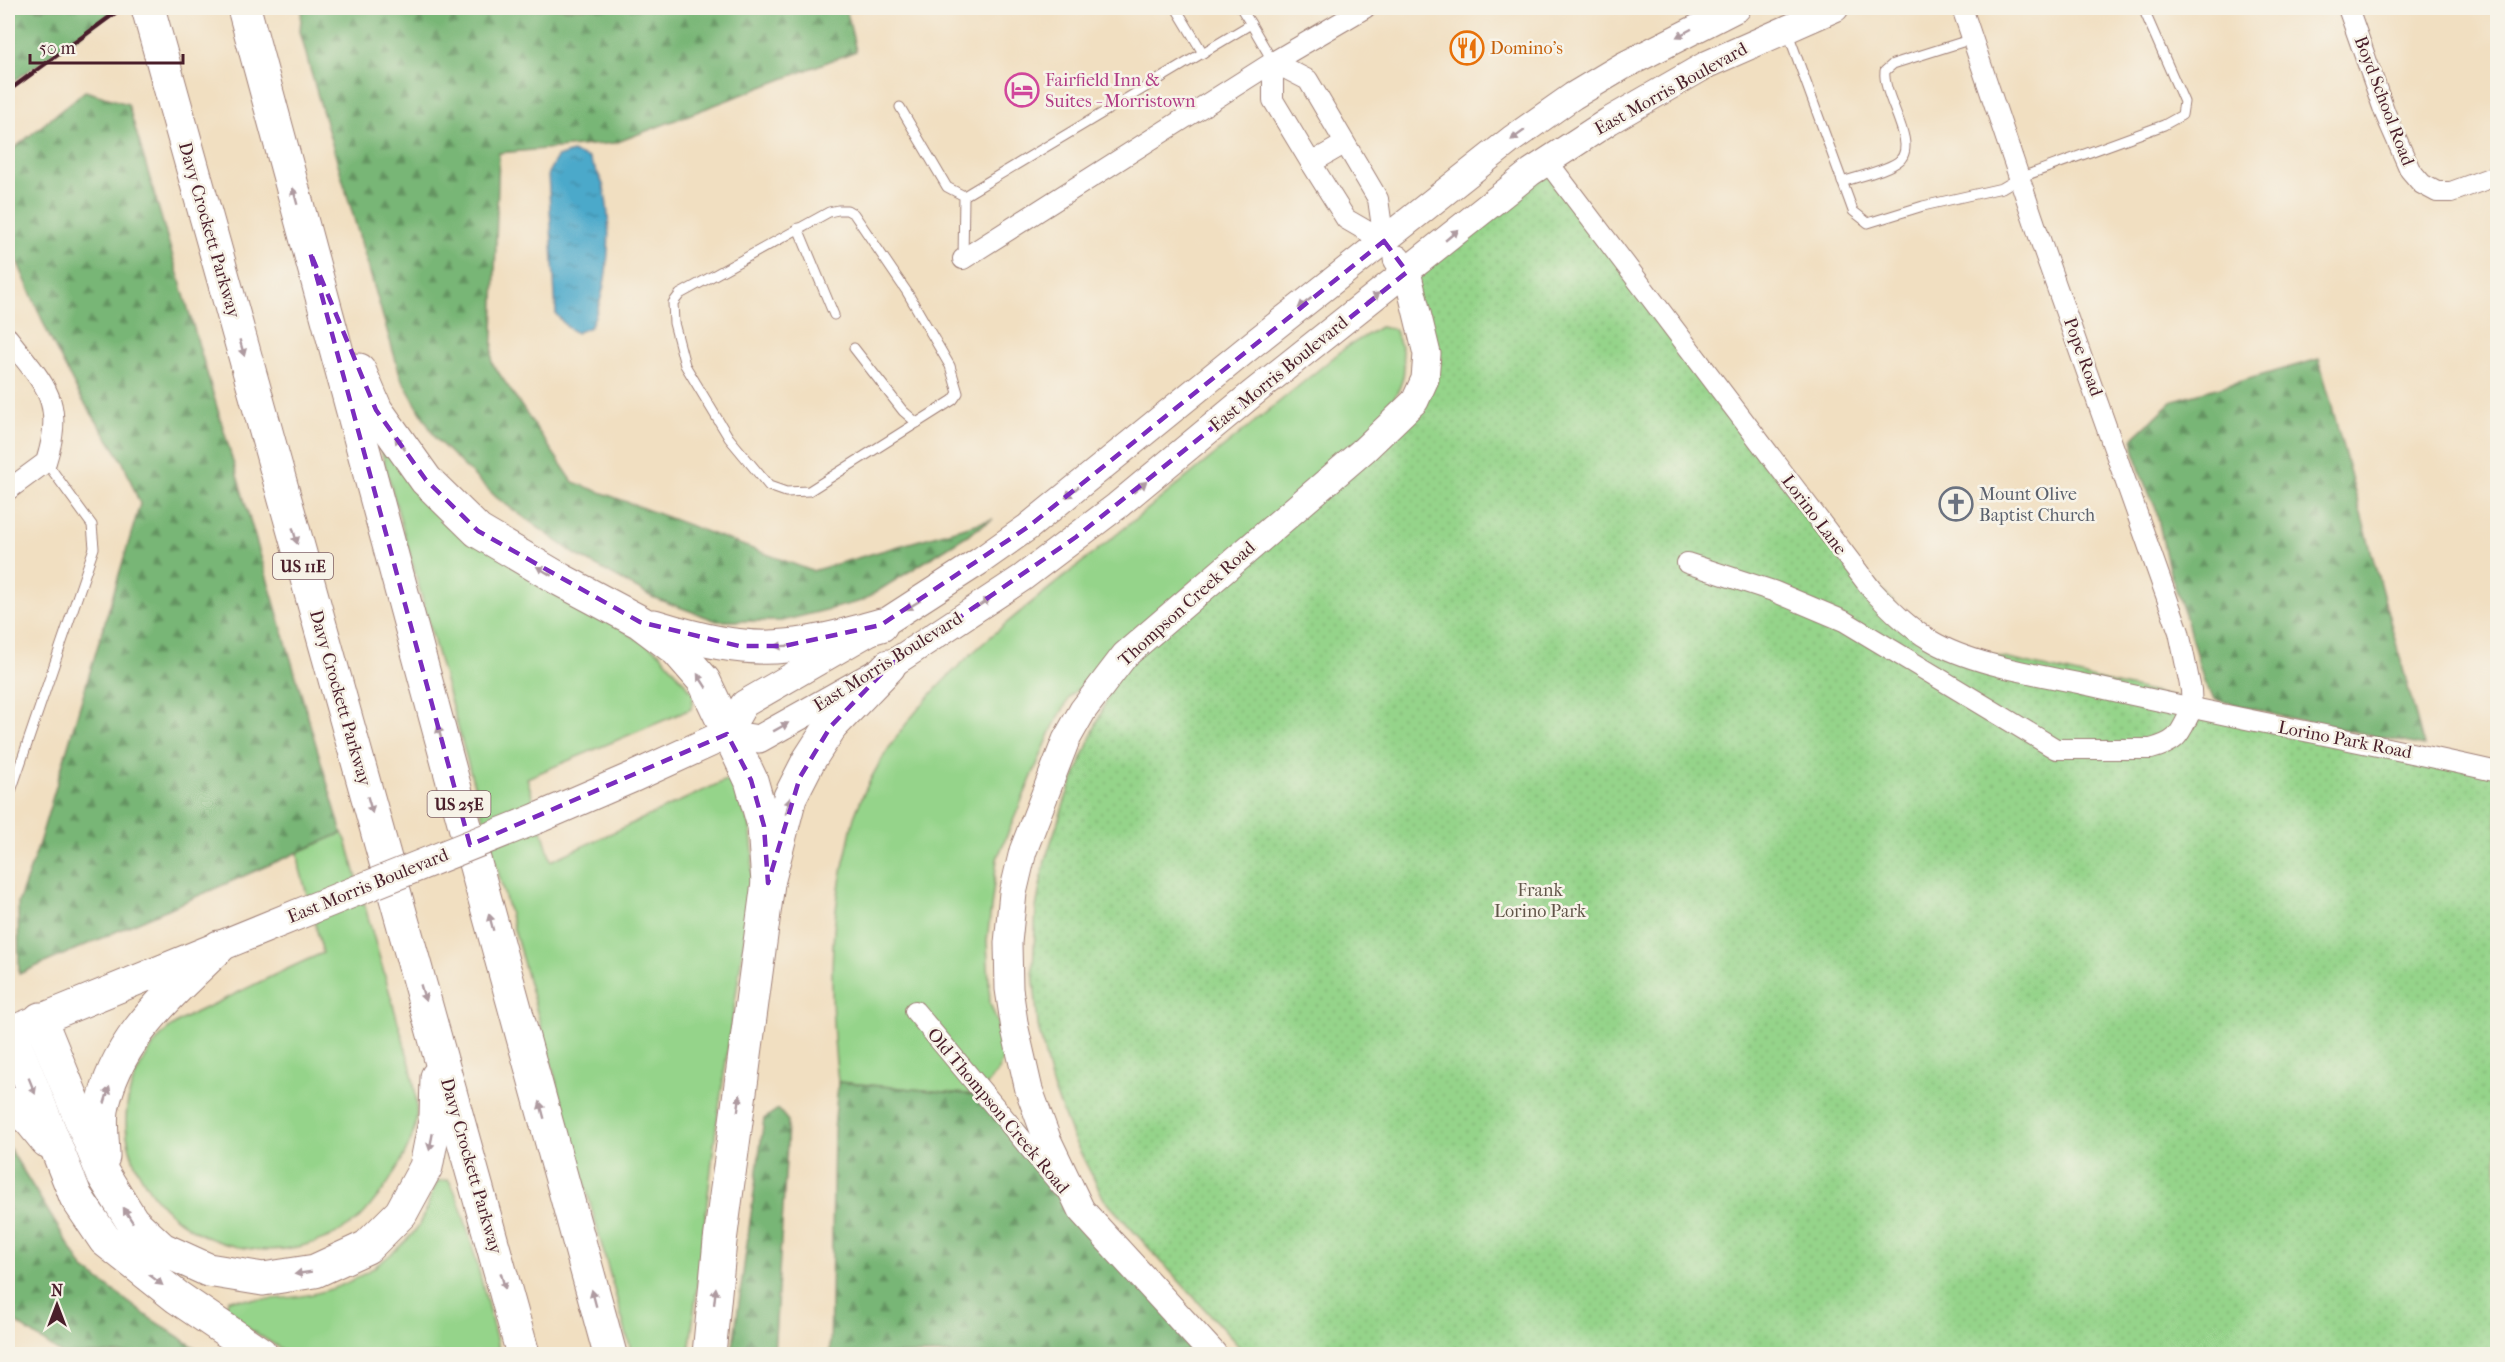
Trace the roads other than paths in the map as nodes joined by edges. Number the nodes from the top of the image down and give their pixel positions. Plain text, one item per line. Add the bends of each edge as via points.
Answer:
1 (148, 8) edge
2 (244, 8) edge
3 (1176, 8) edge
4 (1242, 8) edge
5 (1365, 8) edge
6 (1737, 8) edge
7 (1835, 8) edge
8 (1962, 8) edge
9 (2143, 8) edge
10 (2348, 8) edge
11 (1251, 24) junction
12 (1786, 27) junction
13 (1972, 39) junction
14 (1203, 53) junction
15 (1273, 62) junction
16 (900, 107) dead end
17 (1344, 144) junction
18 (1547, 161) junction
19 (1311, 163) junction
20 (2498, 175) edge
21 (2019, 178) junction
22 (1842, 182) junction
23 (964, 196) junction
24 (798, 228) junction
25 (1384, 241) junction
26 (310, 252) junction
27 (963, 259) joint
28 (1407, 272) junction
29 (834, 315) dead end
30 (8, 338) edge
31 (854, 348) dead end
32 (917, 423) junction
33 (46, 462) junction
34 (8, 490) edge
35 (1687, 563) dead end
36 (640, 622) junction
37 (881, 625) junction
38 (889, 666) junction
39 (2192, 709) junction
40 (726, 734) junction
41 (2498, 772) edge
42 (8, 800) edge
43 (768, 883) junction
44 (219, 947) junction
45 (915, 1011) dead end
46 (19, 1028) edge
47 (437, 1042) junction
48 (8, 1103) edge
49 (60, 1156) junction
50 (103, 1174) junction
51 (1081, 1210) junction
52 (261, 1354) edge
53 (524, 1354) edge
54 (610, 1354) edge
55 (709, 1354) edge
56 (1213, 1354) edge

1 -> 47 highway, Davy Crockett Parkway / US 11E
26 -> 2 highway
3 - 14 lane
4 - 11 lane
5 - 15 street
6 -> 25 main road, East Morris Boulevard via 1573,96 1492,154
7 - 12 main road, East Morris Boulevard
8 - 13 street, Pope Road
9 - 21 lane via 2184,102 2182,115 2164,126
10 - 20 street, Boyd School Road via 2385,113 2410,170 2422,184 2437,192 2451,192
11 - 14 lane
11 - 15 lane
12 - 18 main road, East Morris Boulevard via 1708,64
12 - 22 lane
13 - 21 street, Pope Road
13 - 22 lane via 1893,64 1885,71 1884,82 1900,121 1905,150 1900,160 1889,166
14 - 23 lane
15 - 17 street via 1308,80
15 - 19 street via 1273,100
15 - 27 street
16 - 23 lane via 947,187
17 - 19 street
17 - 25 street via 1378,199
28 -> 18 main road, East Morris Boulevard
18 - 39 street, Lorino Lane via 1824,529 1897,616 1931,641 1983,661
19 - 25 street via 1346,219
21 - 22 lane via 2002,188 1868,223 1853,211
21 - 39 street, Pope Road via 2179,632 2192,690
23 - 27 lane
24 - 29 lane
24 - 32 lane via 829,212 847,210 854,214 907,292 950,366 958,393
24 - 32 lane via 680,294 673,303 685,365 729,438 769,486 786,492 809,491
25 - 28 main road
25 -> 37 main road, East Morris Boulevard via 1028,527
36 -> 26 highway via 478,531 426,480 376,410
54 -> 26 highway, US 25E
38 -> 28 main road, East Morris Boulevard via 1022,578
28 - 51 main road, Thompson Creek Road via 1427,354 1425,379 1415,401 1364,450 1125,655 1083,710 1066,740 1023,850 1013,893 1008,943 1015,1029 1029,1090
30 - 33 street via 52,402 55,423
31 - 32 lane via 903,411
33 - 34 street
33 - 42 lane via 92,525 94,548
35 - 39 street via 1773,591 1844,621 2056,749 2151,749 2165,745 2176,739
37 -> 36 highway via 829,640 739,646
40 -> 36 highway via 704,681 677,650
37 - 40 main road, East Morris Boulevard via 744,704
40 -> 38 main road, East Morris Boulevard via 759,739
43 -> 38 highway via 790,798 800,777 831,726
39 - 41 street, Lorino Park Road
40 - 43 highway via 751,780 764,826
40 - 44 main road, East Morris Boulevard, bridge via 538,818
55 -> 43 highway via 720,1241
44 - 46 main road, East Morris Boulevard
50 -> 44 highway via 102,1112 115,1068 146,1018
45 - 51 street, Old Thompson Creek Road
46 -> 49 highway
46 - 50 highway
47 -> 50 highway via 436,1116 426,1167 401,1213 367,1247 315,1271 262,1279 208,1270 162,1249 132,1221
47 -> 53 highway, Davy Crockett Parkway
48 - 49 highway via 30,1120
49 -> 52 highway via 76,1197 105,1240 177,1297
51 - 56 main road, Thompson Creek Road

